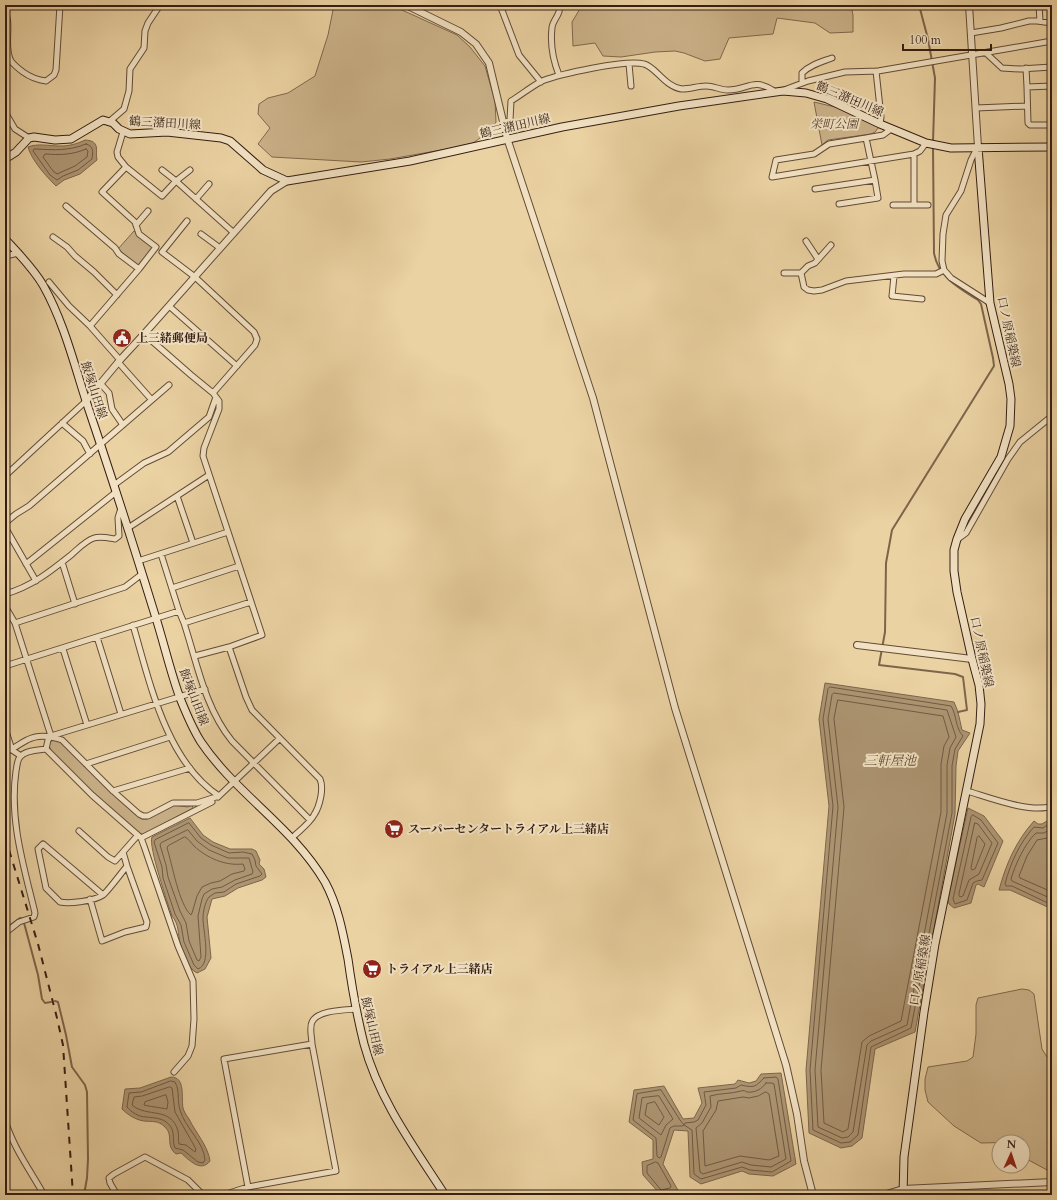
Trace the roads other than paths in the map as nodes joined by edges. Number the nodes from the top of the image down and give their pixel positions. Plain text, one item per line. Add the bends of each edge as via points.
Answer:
1 (6, 5) edge
2 (60, 5) edge
3 (160, 5) edge
4 (406, 5) edge
5 (500, 5) edge
6 (558, 5) edge
7 (969, 5) edge
8 (1039, 5) edge
9 (5, 8) edge
10 (5, 13) edge
11 (1040, 21) junction
12 (1052, 23) edge
13 (971, 33) junction
14 (1052, 41) edge
15 (986, 53) junction
16 (973, 56) junction
17 (832, 58) dead end
18 (629, 64) junction
19 (1052, 66) edge
20 (1026, 68) junction
21 (876, 72) junction
22 (559, 75) junction
23 (540, 82) junction
24 (802, 83) junction
25 (631, 86) dead end
26 (1052, 86) edge
27 (1027, 87) junction
28 (783, 91) junction
29 (774, 92) junction
30 (1027, 106) junction
31 (976, 108) junction
32 (5, 112) edge
33 (110, 121) junction
34 (504, 123) junction
35 (880, 124) junction
36 (1052, 125) edge
37 (891, 129) junction
38 (123, 132) junction
39 (28, 138) junction
40 (507, 138) junction
41 (866, 138) junction
42 (926, 143) junction
43 (978, 147) junction
44 (1052, 147) edge
45 (914, 154) junction
46 (5, 159) edge
47 (871, 161) junction
48 (126, 167) junction
49 (162, 170) dead end
50 (190, 170) dead end
51 (875, 180) junction
52 (176, 181) junction
53 (287, 182) junction
54 (209, 184) dead end
55 (815, 189) dead end
56 (196, 199) junction
57 (839, 204) dead end
58 (894, 205) dead end
59 (914, 205) junction
60 (928, 205) dead end
61 (66, 206) dead end
62 (148, 211) dead end
63 (187, 220) dead end
64 (136, 225) junction
65 (234, 233) junction
66 (202, 234) dead end
67 (53, 237) dead end
68 (5, 239) edge
69 (806, 241) dead end
70 (831, 245) dead end
71 (220, 248) junction
72 (18, 253) junction
73 (5, 256) edge
74 (818, 259) junction
75 (139, 269) junction
76 (944, 270) junction
77 (784, 273) dead end
78 (801, 274) junction
79 (894, 276) junction
80 (195, 277) junction
81 (49, 282) dead end
82 (117, 295) junction
83 (922, 299) dead end
84 (990, 303) junction
85 (169, 306) junction
86 (90, 326) junction
87 (144, 334) junction
88 (119, 361) junction
89 (236, 366) junction
90 (100, 384) junction
91 (169, 385) dead end
92 (214, 395) junction
93 (152, 399) junction
94 (86, 401) junction
95 (1052, 416) edge
96 (62, 423) junction
97 (123, 425) junction
98 (101, 445) junction
99 (90, 454) junction
100 (209, 475) junction
101 (5, 476) edge
102 (115, 488) junction
103 (177, 496) junction
104 (121, 508) junction
105 (5, 523) edge
106 (5, 527) edge
107 (128, 528) junction
108 (228, 532) junction
109 (957, 539) junction
110 (193, 543) junction
111 (161, 554) junction
112 (138, 561) junction
113 (62, 562) junction
114 (26, 564) junction
115 (239, 566) junction
116 (142, 574) junction
117 (36, 581) junction
118 (172, 588) junction
119 (5, 594) edge
120 (251, 602) junction
121 (75, 604) junction
122 (5, 606) edge
123 (179, 611) junction
124 (156, 618) junction
125 (15, 623) junction
126 (184, 623) junction
127 (133, 625) junction
128 (97, 637) junction
129 (857, 645) dead end
130 (229, 647) junction
131 (62, 649) junction
132 (195, 656) junction
133 (972, 659) junction
134 (26, 660) junction
135 (5, 666) edge
136 (205, 688) junction
137 (179, 696) junction
138 (157, 703) junction
139 (121, 714) junction
140 (87, 725) junction
141 (5, 728) edge
142 (50, 736) junction
143 (170, 737) junction
144 (279, 739) junction
145 (46, 749) junction
146 (12, 750) junction
147 (5, 752) edge
148 (21, 756) junction
149 (254, 763) junction
150 (86, 764) junction
151 (190, 768) junction
152 (235, 782) junction
153 (113, 791) junction
154 (967, 791) junction
155 (219, 796) junction
156 (1052, 806) edge
157 (310, 820) junction
158 (79, 831) dead end
159 (139, 837) junction
160 (292, 838) junction
161 (123, 852) junction
162 (127, 866) junction
163 (103, 895) junction
164 (90, 899) junction
165 (5, 933) edge
166 (356, 1009) junction
167 (312, 1044) junction
168 (174, 1072) dead end
169 (5, 1120) edge
170 (1052, 1182) edge
171 (248, 1187) junction
172 (903, 1192) edge
173 (44, 1195) edge
174 (117, 1195) edge
175 (203, 1195) edge
176 (223, 1195) edge
177 (445, 1195) edge
178 (813, 1195) edge
179 (883, 1195) edge

1 - 9 street
2 - 10 street via 56,70 51,79 46,81 29,76 11,61 7,41 8,17
3 - 33 street via 145,31 144,48 130,69 129,91 124,109
4 - 34 street via 461,32 476,44 489,63
5 - 23 street via 519,55
6 - 22 street via 560,11 552,27 551,52
7 - 13 street
8 - 11 street
11 - 12 street
11 - 13 street
13 - 16 street
14 - 15 street
15 - 16 street
15 - 20 street via 1002,68
16 - 21 street
16 - 31 street
17 - 24 street via 811,66 802,73
18 - 22 street
18 - 25 street
18 - 29 street via 644,64 661,78 682,89 706,86 729,90 752,84 767,86
19 - 20 street
20 - 27 street
21 - 24 street via 845,72
21 - 35 street
22 - 23 street
23 - 34 street via 512,101 510,120
24 - 28 street
26 - 27 street
27 - 30 street
28 - 29 main road, 鶴三潴田川線
28 - 35 main road, 鶴三潴田川線 via 806,93 827,99
29 - 40 main road, 鶴三潴田川線 via 570,125
30 - 31 street
30 - 36 street via 1030,125
31 - 43 street
32 - 39 street via 15,129
33 - 38 main road, 鶴三潴田川線
33 - 39 main road via 103,120 71,139
34 - 40 street
35 - 37 main road, 鶴三潴田川線
37 - 41 street via 882,135
37 - 42 main road, 鶴三潴田川線
38 - 48 street via 117,152
38 - 53 main road, 鶴三潴田川線 via 167,132 221,138 230,141 263,170
39 - 46 main road via 16,152
40 - 53 main road, 鶴三潴田川線 via 410,161
40 - 178 street via 595,405 675,708 786,1065
41 - 47 street
41 - 47 street via 829,144 814,154 776,160 772,177
42 - 43 main road, 鶴三潴田川線 via 951,148
42 - 45 street
43 - 44 main road, 鶴三潴田川線
43 - 76 street via 961,191 946,215 942,261
43 - 84 main road, 口ノ原稲築線
45 - 47 street
45 - 59 street
47 - 51 street
48 - 52 street via 162,196
48 - 64 street via 102,192
49 - 52 street
50 - 52 street
51 - 55 street
51 - 57 street via 878,198
52 - 56 street
53 - 65 street via 271,191
54 - 56 street
56 - 65 street
58 - 59 street
59 - 60 street
61 - 75 street
62 - 64 street
63 - 80 street via 162,252
64 - 75 street via 139,234 156,247
65 - 71 street
66 - 71 street
67 - 82 street via 68,247
68 - 72 main road, 飯塚山田線
69 - 74 street
70 - 74 street
71 - 80 street
72 - 73 street
72 - 94 main road, 飯塚山田線 via 41,282 59,316
74 - 78 street
75 - 82 street
76 - 79 street via 936,274
76 - 84 street via 951,278
77 - 78 street
78 - 79 street via 804,287 814,291 846,281
79 - 83 street via 892,296
80 - 85 street
80 - 89 street via 254,332 257,339 255,345
81 - 86 street
82 - 86 street
84 - 109 main road, 口ノ原稲築線 via 1009,384 1010,426 1001,457 965,519
85 - 87 street
85 - 89 street
86 - 88 street
87 - 88 street
87 - 92 street
88 - 90 street
88 - 93 street
89 - 92 street
90 - 94 street
90 - 97 street via 109,393 112,409
91 - 93 street
92 - 100 street via 219,401 219,409 203,456
92 - 102 street via 209,417 168,452 144,463
93 - 97 street
94 - 96 street
94 - 98 main road, 飯塚山田線
95 - 109 street via 1020,442 966,533
96 - 99 street via 84,441
96 - 101 street
97 - 98 street
98 - 99 street
98 - 102 main road, 飯塚山田線
99 - 105 street via 30,506
100 - 103 street
100 - 108 street
102 - 104 main road, 飯塚山田線
102 - 114 street
103 - 107 street
103 - 110 street
104 - 107 main road, 飯塚山田線
104 - 113 street via 118,518 119,536 115,539 94,538
106 - 114 street
107 - 112 main road, 飯塚山田線
108 - 110 street
108 - 115 street
109 - 133 main road, 口ノ原稲築線 via 954,571
110 - 111 street
111 - 112 street
111 - 118 street
112 - 116 main road, 飯塚山田線
113 - 117 street
113 - 121 street
114 - 117 street
115 - 118 street
115 - 120 street
116 - 121 street via 125,588
116 - 124 main road, 飯塚山田線
117 - 119 street
118 - 123 street
120 - 126 street
120 - 130 street via 262,635
121 - 125 street
122 - 125 street
123 - 124 street
123 - 126 street
124 - 127 street
124 - 137 main road, 飯塚山田線
125 - 134 street
126 - 132 street
127 - 128 street
127 - 138 street
128 - 131 street
128 - 139 street
129 - 133 street
130 - 132 street
130 - 144 street via 252,710
131 - 134 street
131 - 140 street
132 - 136 street
133 - 154 main road, 口ノ原稲築線 via 981,704 980,724
134 - 135 street
134 - 142 street
136 - 137 street
136 - 149 street via 222,729
137 - 138 street
137 - 152 main road, 飯塚山田線 via 200,740
138 - 139 street
138 - 143 street
139 - 140 street
140 - 142 street
141 - 146 street
142 - 145 street
142 - 146 street via 28,739
142 - 150 street via 62,740
143 - 150 street
143 - 151 street
144 - 149 street
144 - 157 street via 320,778 322,791
145 - 148 street
145 - 159 street
146 - 147 street
146 - 148 street
148 - 165 street via 15,783 16,821 35,913 34,917
149 - 152 street
149 - 157 street
150 - 153 street
151 - 153 street
151 - 155 street
152 - 155 street
152 - 160 main road, 飯塚山田線
153 - 155 street via 143,816 173,803 197,803
154 - 156 street via 1026,808
154 - 172 main road, 口ノ原稲築線 via 935,944 924,1012 904,1157
155 - 159 street via 209,804
157 - 160 street
158 - 161 street via 115,861
159 - 161 street
159 - 168 street via 193,981 192,1046 188,1056
160 - 166 main road, 飯塚山田線 via 326,884 336,908 343,933
161 - 162 street
162 - 163 street
162 - 164 street via 147,922 146,927 102,941
163 - 164 street
163 - 164 street via 43,844 38,849 46,888 60,902
166 - 167 street via 318,1015 312,1022
166 - 177 main road, 飯塚山田線 via 371,1068 379,1086 402,1128
167 - 171 street via 336,1171
167 - 171 street via 224,1059
169 - 173 street via 17,1150
170 - 172 street
171 - 176 street
172 - 179 street
174 - 175 street via 109,1178 145,1157 188,1180

